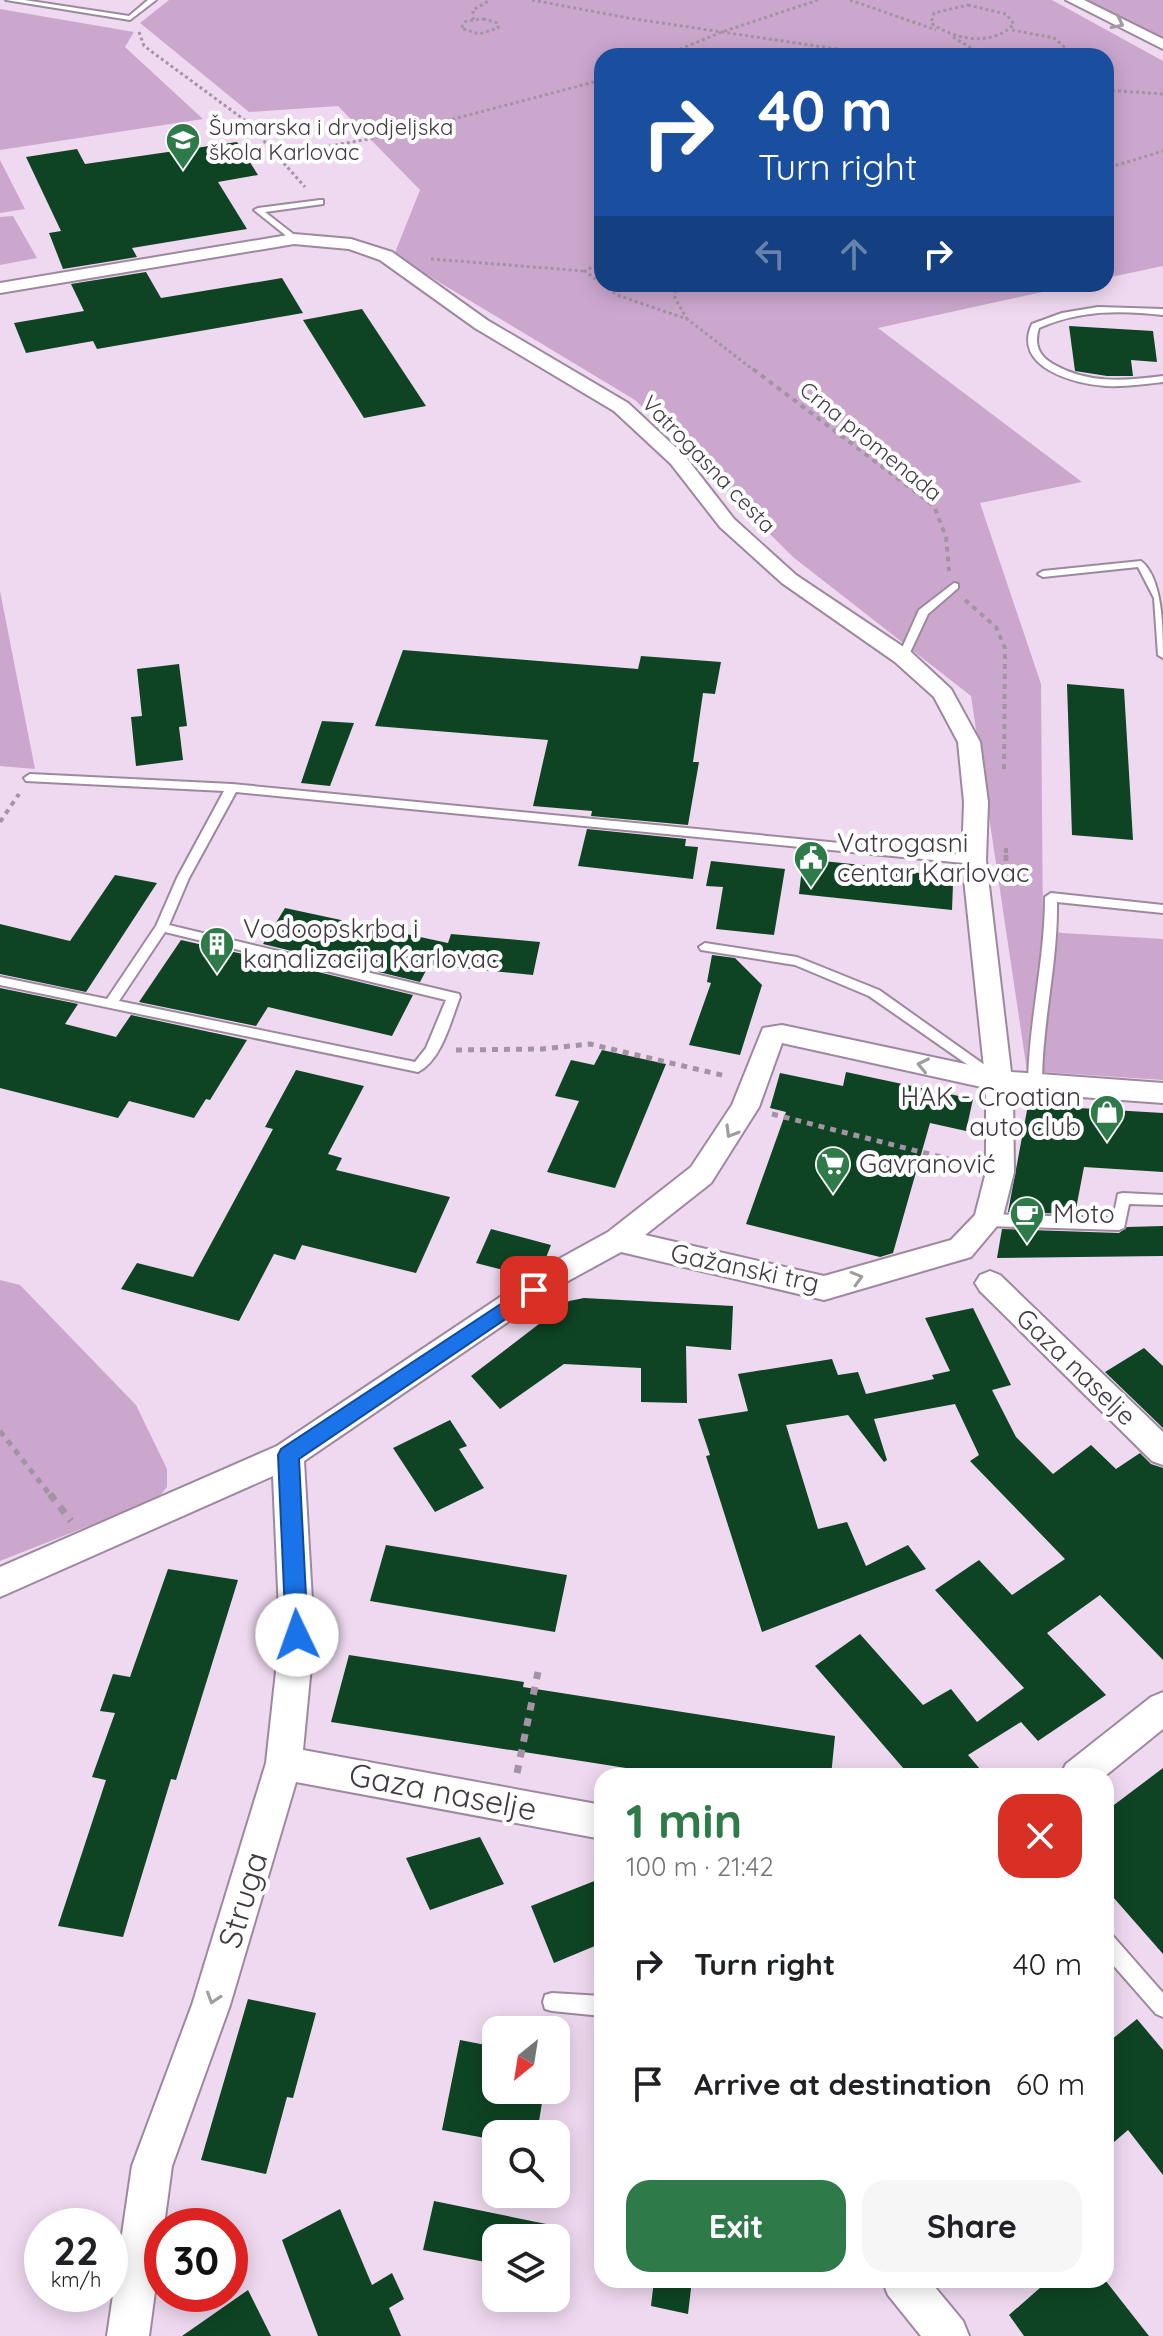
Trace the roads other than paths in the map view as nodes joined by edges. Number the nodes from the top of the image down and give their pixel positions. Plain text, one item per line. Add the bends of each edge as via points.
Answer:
1 (10, 0) edge
2 (152, 0) edge
3 (1073, 0) edge
4 (1163, 45) edge
5 (320, 202) road end
6 (294, 239) junction
7 (0, 288) edge
8 (1163, 312) edge
9 (1163, 379) edge
10 (1043, 574) dead end
11 (954, 586) road end
12 (1163, 655) edge
13 (903, 657) junction
14 (30, 778) dead end
15 (232, 788) junction
16 (974, 860) junction
17 (1163, 909) edge
18 (162, 927) junction
19 (705, 947) dead end
20 (0, 981) edge
21 (110, 1004) junction
22 (999, 1081) junction
23 (1035, 1083) junction
24 (1163, 1093) edge
25 (1163, 1200) edge
26 (988, 1220) junction
27 (618, 1240) junction
28 (990, 1283) dead end
29 (1163, 1452) edge
30 (288, 1455) junction
31 (0, 1582) edge
32 (1163, 1708) edge
33 (284, 1763) junction
34 (1088, 1768) edge
35 (594, 1821) edge
36 (1114, 1952) edge
37 (552, 2002) dead end
38 (594, 2005) edge
39 (1163, 2007) edge
40 (909, 2288) edge
41 (128, 2336) edge
42 (948, 2336) edge

1 - 2 lane via 130,18
3 -> 4 street
5 - 6 lane via 258,210
6 - 7 street, Vatrogasna cesta
6 - 13 street, Vatrogasna cesta via 351,244 386,256 481,324 621,407 678,460 727,523 789,579
8 - 9 lane via 1077,312 1035,326 1030,338 1038,358 1069,378 1133,384
10 - 12 lane via 1141,564 1159,598
11 - 13 lane via 923,612
13 - 16 street, Vatrogasna cesta via 943,694 969,742 976,802
14 - 15 lane
15 - 16 lane
15 - 18 lane
16 - 22 street, Vatrogasna cesta
17 - 23 lane via 1051,897 1053,933
18 - 21 lane
18 - 21 lane via 454,997 432,1050 418,1067
19 - 22 lane via 797,961 874,993
20 - 21 lane
22 - 23 street
22 - 26 street, Gažanski trg via 1000,1172
22 -> 27 street, Gažanski trg via 782,1034 769,1038 750,1095 701,1175
23 - 24 street
25 - 26 lane via 1123,1198 1119,1224
27 -> 26 street, Gažanski trg via 824,1288 961,1249
27 - 30 street via 558,1273
28 - 29 street, Gaza naselje
30 - 31 street
30 - 33 street, Struga via 297,1635
32 - 34 street
33 - 35 street, Gaza naselje
33 -> 41 street, Struga via 211,2005 152,2166
36 - 39 lane
37 - 38 lane
40 - 42 street

